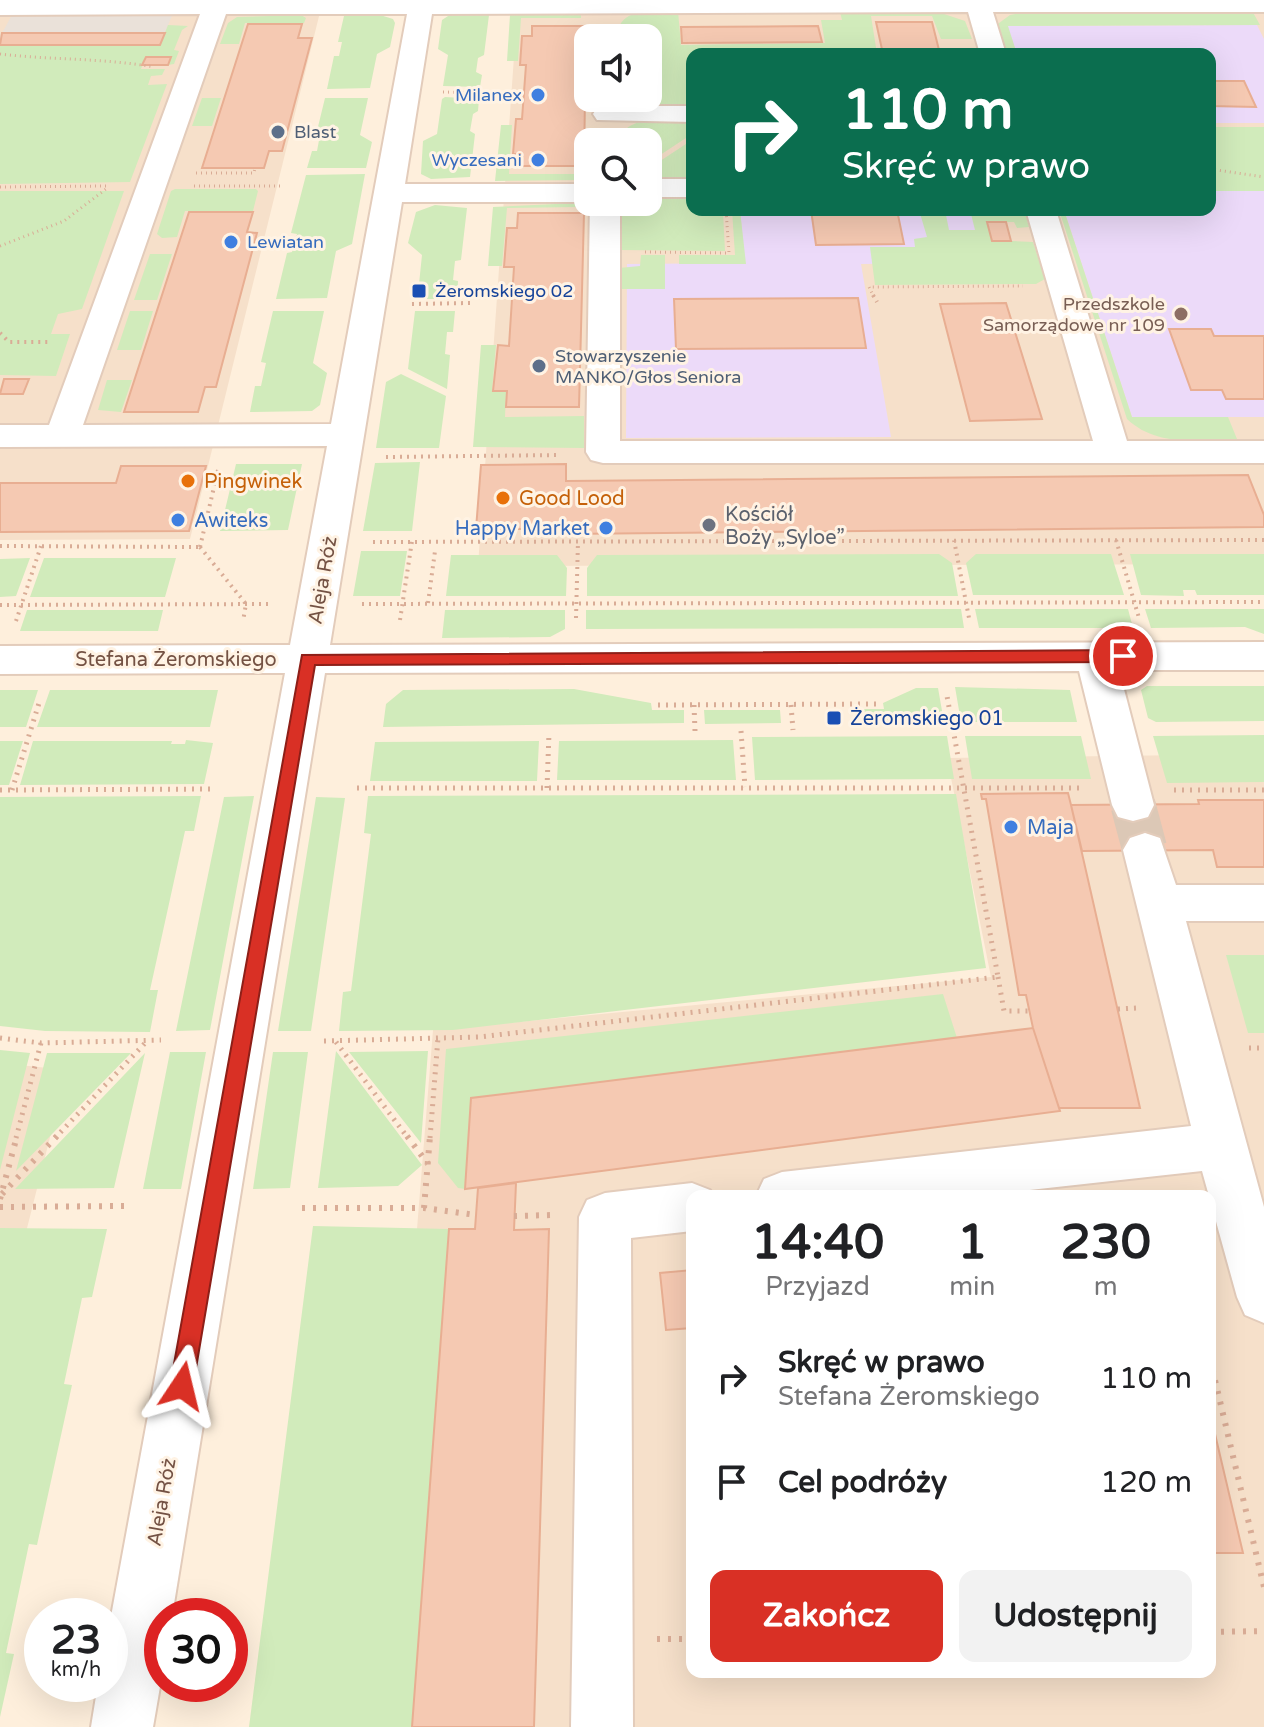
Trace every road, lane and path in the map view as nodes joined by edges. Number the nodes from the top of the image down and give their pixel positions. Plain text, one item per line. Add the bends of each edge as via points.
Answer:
1 (1115, 2) edge
2 (422, 3) edge
3 (1264, 4) edge
4 (978, 5) junction
5 (0, 7) edge
6 (215, 8) junction
7 (991, 48) edge
8 (0, 54) edge
9 (141, 67) dead end
10 (439, 92) dead end
11 (490, 93) dead end
12 (662, 111) edge
13 (686, 113) edge
14 (255, 168) dead end
15 (1216, 170) edge
16 (202, 173) dead end
17 (1264, 177) edge
18 (185, 186) dead end
19 (281, 186) dead end
20 (0, 187) edge
21 (662, 188) edge
22 (686, 188) edge
23 (388, 193) junction
24 (574, 193) edge
25 (605, 216) edge
26 (726, 216) edge
27 (1043, 216) edge
28 (0, 246) edge
29 (604, 252) junction
30 (1035, 286) dead end
31 (877, 302) dead end
32 (470, 303) dead end
33 (412, 304) dead end
34 (348, 435) junction
35 (0, 436) edge
36 (62, 436) junction
37 (1113, 451) junction
38 (1264, 452) edge
39 (572, 454) dead end
40 (217, 457) dead end
41 (385, 457) dead end
42 (954, 540) junction
43 (1116, 540) junction
44 (1264, 540) edge
45 (381, 541) dead end
46 (412, 541) junction
47 (578, 541) junction
48 (0, 546) edge
49 (41, 546) junction
50 (200, 547) junction
51 (435, 551) dead end
52 (404, 597) dead end
53 (966, 602) junction
54 (1135, 602) junction
55 (1264, 602) edge
56 (428, 603) junction
57 (576, 603) junction
58 (21, 604) junction
59 (246, 604) junction
60 (273, 604) dead end
61 (0, 605) edge
62 (349, 605) dead end
63 (575, 627) dead end
64 (971, 627) dead end
65 (1142, 627) dead end
66 (242, 628) dead end
67 (6, 644) edge
68 (1095, 656) junction
69 (1264, 656) edge
70 (307, 659) junction
71 (946, 688) dead end
72 (42, 693) dead end
73 (877, 704) dead end
74 (658, 705) dead end
75 (694, 705) junction
76 (791, 705) junction
77 (793, 730) dead end
78 (695, 731) dead end
79 (741, 731) dead end
80 (549, 733) dead end
81 (965, 786) junction
82 (745, 787) junction
83 (357, 788) dead end
84 (547, 788) junction
85 (215, 789) dead end
86 (1092, 789) dead end
87 (0, 790) edge
88 (12, 790) junction
89 (1171, 790) dead end
90 (1264, 790) edge
91 (1133, 805) tunnel mouth
92 (1145, 850) tunnel mouth
93 (1158, 903) junction
94 (1264, 903) edge
95 (998, 977) junction
96 (1029, 1011) dead end
97 (0, 1038) edge
98 (438, 1038) junction
99 (148, 1040) junction
100 (161, 1040) dead end
101 (324, 1041) dead end
102 (335, 1041) junction
103 (41, 1043) junction
104 (1221, 1147) junction
105 (428, 1164) junction
106 (832, 1190) edge
107 (1, 1196) edge
108 (125, 1206) dead end
109 (0, 1207) edge
110 (302, 1208) dead end
111 (424, 1208) junction
112 (686, 1208) edge
113 (476, 1215) dead end
114 (1264, 1297) edge
115 (1216, 1384) edge
116 (1264, 1587) edge
117 (1264, 1631) edge
118 (1216, 1632) edge
119 (122, 1727) edge
120 (602, 1727) edge

1 - 3 street
1 - 4 street
2 - 4 street via 609,16
2 - 6 street
2 - 23 street, Aleja Róż
4 - 7 street
5 - 6 street
6 - 36 street
8 - 9 path
10 - 11 path
12 - 13 street
14 - 16 path via 254,173
15 - 17 path
18 - 19 path
20 - 28 path via 110,186 64,221
21 - 22 street
23 - 24 street
23 - 34 street, Aleja Róż
25 - 29 street
26 - 29 path via 729,253
27 - 37 street
29 - 37 street via 603,452
30 - 31 path via 869,287
32 - 33 path
34 - 36 street
34 - 70 street, Aleja Róż
35 - 36 street
37 - 38 street
39 - 41 path
40 - 50 path
42 - 43 path
42 - 47 path
42 - 53 path
43 - 44 path
43 - 54 path
45 - 46 path
46 - 47 path
46 - 52 path
47 - 57 path
48 - 49 path
49 - 50 path
49 - 58 path
50 - 59 path
51 - 56 path
53 - 54 path
53 - 57 path
53 - 64 path
54 - 55 path
54 - 65 path
56 - 57 path
56 - 62 path
57 - 63 path
58 - 59 path
58 - 61 path
58 - 67 path
59 - 60 path
59 - 66 path
67 - 70 street, Stefana Żeromskiego
68 - 69 street, Stefana Żeromskiego
68 - 70 street, Stefana Żeromskiego
68 - 91 street
70 - 119 street, Aleja Róż
71 - 81 path
72 - 88 path
73 - 76 path
74 - 75 path
75 - 76 path
75 - 78 path
76 - 77 path
79 - 82 path
80 - 84 path
81 - 82 path
81 - 86 path
81 - 95 path
82 - 84 path
83 - 84 path
85 - 88 path
87 - 88 path
89 - 90 path
92 - 93 street
93 - 94 street
93 - 104 street
95 - 96 path via 1004,1011
95 - 98 path
97 - 103 path
98 - 102 path
98 - 105 path
99 - 100 path
99 - 103 path
99 - 107 path
101 - 102 path
102 - 105 path
103 - 107 path
104 - 106 street
104 - 114 street
105 - 111 path
108 - 109 path
110 - 111 path
111 - 113 path
112 - 120 street via 605,1217
115 - 116 path
117 - 118 path

